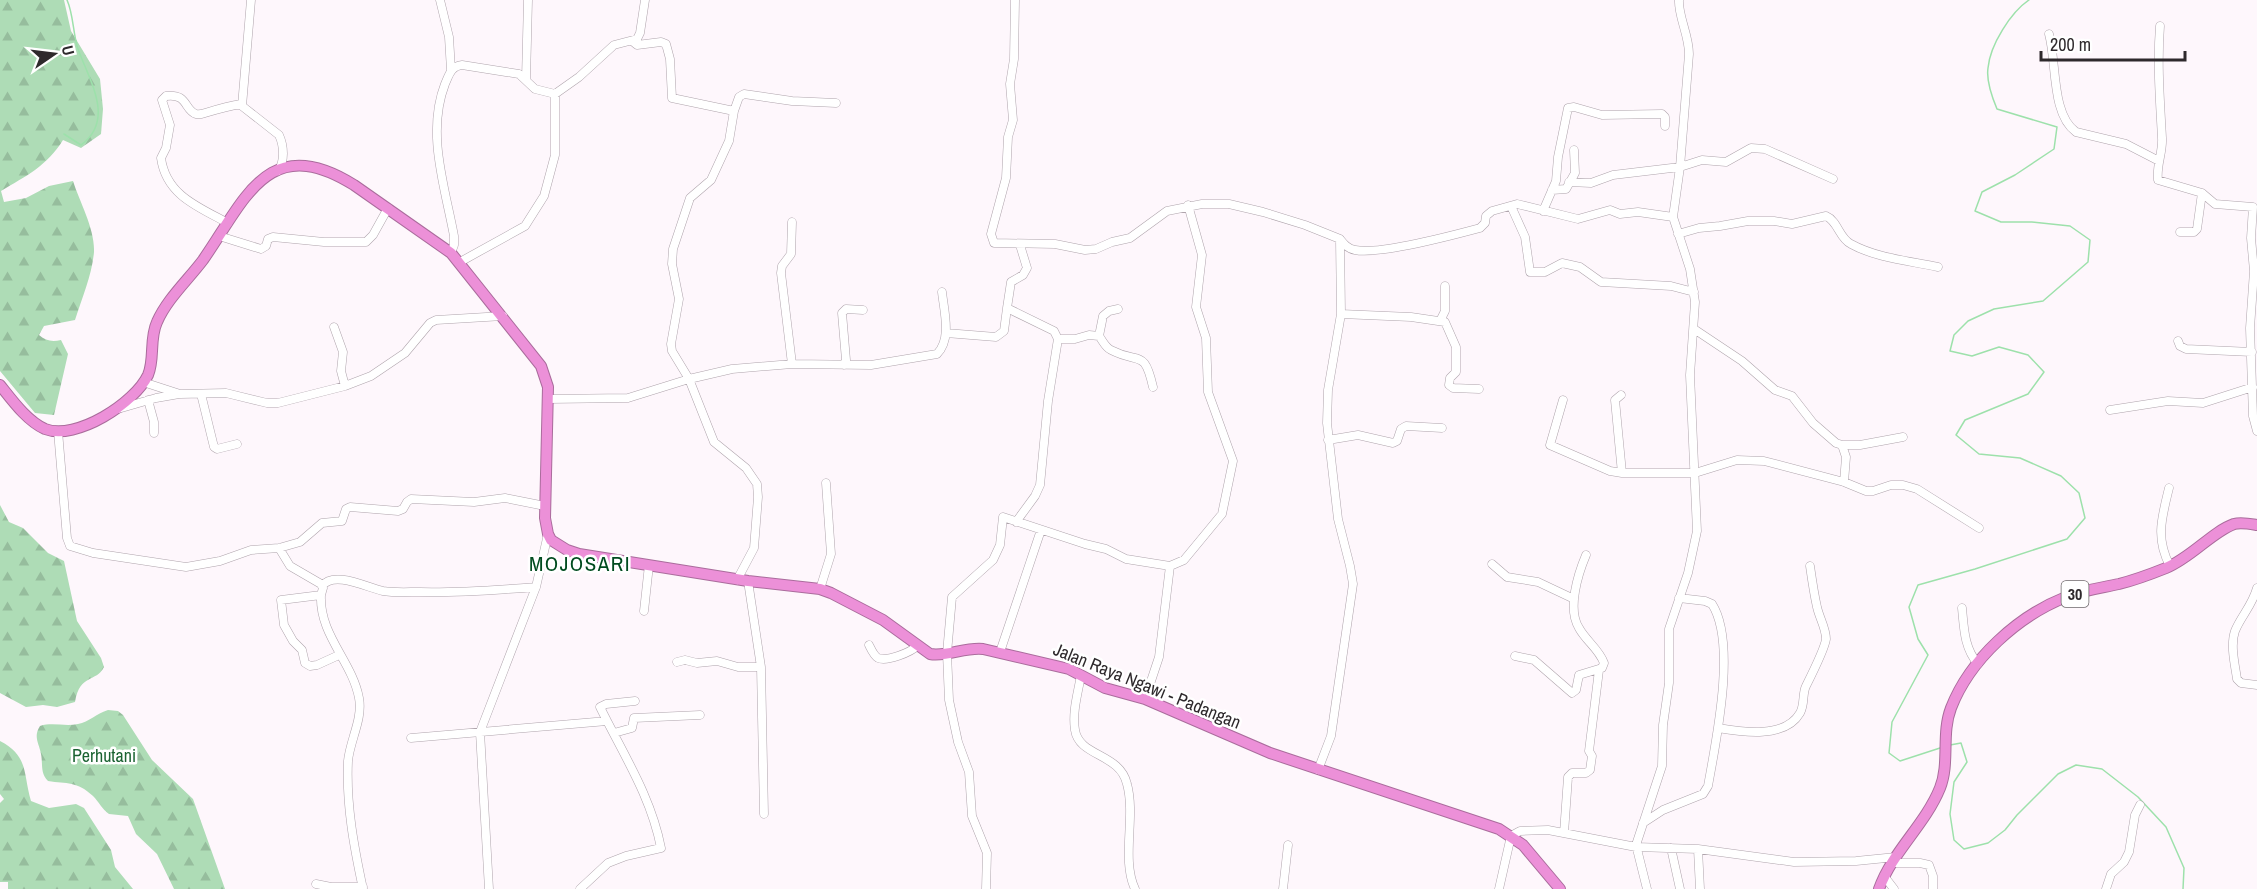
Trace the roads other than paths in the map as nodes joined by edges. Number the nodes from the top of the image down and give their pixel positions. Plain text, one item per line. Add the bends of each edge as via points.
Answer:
1 (251, 0) edge
2 (440, 0) edge
3 (528, 0) edge
4 (645, 0) edge
5 (1015, 0) edge
6 (1679, 0) edge
7 (2160, 26) dead end
8 (2049, 34) dead end
9 (632, 41) junction
10 (451, 70) junction
11 (526, 79) junction
12 (555, 94) junction
13 (836, 102) dead end
14 (242, 104) junction
15 (734, 111) junction
16 (1665, 126) dead end
17 (1574, 150) dead end
18 (2159, 161) junction
19 (1680, 167) junction
20 (278, 171) junction
21 (1833, 179) dead end
22 (1569, 182) junction
23 (1552, 190) junction
24 (2202, 193) junction
25 (2255, 204) edge
26 (1188, 205) junction
27 (1512, 206) junction
28 (388, 208) junction
29 (1542, 211) junction
30 (1673, 217) junction
31 (792, 222) dead end
32 (228, 223) junction
33 (2180, 232) dead end
34 (1678, 234) junction
35 (219, 236) junction
36 (1340, 239) junction
37 (1020, 244) junction
38 (450, 252) junction
39 (460, 262) junction
40 (1938, 267) dead end
41 (1445, 286) dead end
42 (942, 292) dead end
43 (1694, 292) junction
44 (1007, 308) junction
45 (1118, 309) dead end
46 (863, 310) dead end
47 (1341, 314) junction
48 (503, 316) junction
49 (1440, 321) junction
50 (334, 327) dead end
51 (1694, 329) junction
52 (946, 333) junction
53 (1099, 336) junction
54 (1058, 339) junction
55 (2178, 341) dead end
56 (2252, 352) junction
57 (792, 364) junction
58 (844, 365) junction
59 (689, 379) junction
60 (143, 382) junction
61 (0, 385) edge
62 (345, 386) junction
63 (1153, 387) dead end
64 (2253, 387) junction
65 (1479, 389) dead end
66 (180, 394) junction
67 (201, 394) junction
68 (1621, 395) dead end
69 (548, 399) junction
70 (148, 400) junction
71 (1563, 400) dead end
72 (114, 410) junction
73 (2110, 410) dead end
74 (1442, 428) dead end
75 (58, 430) junction
76 (2257, 431) edge
77 (154, 433) dead end
78 (1903, 437) dead end
79 (1328, 440) junction
80 (237, 444) dead end
81 (1842, 445) junction
82 (1622, 473) junction
83 (1695, 473) junction
84 (1844, 482) junction
85 (826, 483) dead end
86 (2169, 488) dead end
87 (545, 506) junction
88 (1016, 522) junction
89 (2257, 525) edge
90 (1979, 528) dead end
91 (1041, 530) junction
92 (548, 534) junction
93 (279, 548) junction
94 (1586, 555) dead end
95 (1492, 564) dead end
96 (649, 565) junction
97 (1170, 566) junction
98 (1810, 566) dead end
99 (2170, 566) junction
100 (742, 580) junction
101 (322, 586) junction
102 (536, 587) junction
103 (2257, 588) edge
104 (820, 589) junction
105 (321, 595) junction
106 (1574, 598) junction
107 (1680, 598) junction
108 (1962, 608) dead end
109 (644, 611) dead end
110 (869, 645) dead end
111 (917, 646) junction
112 (1000, 652) junction
113 (947, 653) junction
114 (339, 654) junction
115 (1515, 656) dead end
116 (677, 662) dead end
117 (1978, 664) junction
118 (761, 667) junction
119 (1599, 670) junction
120 (1081, 675) junction
121 (2257, 685) edge
122 (1145, 699) junction
123 (635, 701) dead end
124 (700, 715) dead end
125 (607, 721) junction
126 (1718, 728) junction
127 (480, 732) junction
128 (614, 733) junction
129 (411, 738) dead end
130 (1318, 770) junction
131 (2140, 805) dead end
132 (764, 814) dead end
133 (1643, 823) junction
134 (1564, 833) junction
135 (1511, 836) junction
136 (1288, 845) dead end
137 (1636, 847) junction
138 (1671, 848) junction
139 (1698, 849) junction
140 (1894, 860) junction
141 (1884, 876) junction
142 (316, 884) dead end
143 (363, 888) edge
144 (489, 889) edge
145 (580, 889) edge
146 (986, 889) edge
147 (1135, 889) edge
148 (1283, 889) edge
149 (1499, 889) edge
150 (1560, 889) edge
151 (1647, 889) edge
152 (1680, 889) edge
153 (1700, 889) edge
154 (1879, 889) edge
155 (1894, 889) edge
156 (1933, 889) edge
157 (2106, 889) edge

1 - 14 street
2 - 10 street via 449,37
3 - 11 street
4 - 9 street via 640,33
5 - 37 street via 1010,84 1013,120 1006,178 991,234 994,243
6 - 19 street via 1689,54
7 - 18 street
8 - 18 street via 2061,110 2069,128 2126,144
9 - 12 street via 614,45
9 - 15 street via 637,45 666,44 672,99
10 - 11 street via 462,65 516,73
10 - 38 street via 437,117 438,154 454,236
11 - 12 street via 535,89
12 - 39 street via 555,155 544,196 522,229
13 - 15 street via 744,94
14 - 20 street via 244,110 279,135 283,157
14 - 32 street via 200,115 176,96 162,100 170,125 161,158 168,179 182,198
15 - 59 street via 729,141 711,180 690,198 673,249 679,300 671,348
16 - 23 street via 1662,114 1602,115 1570,107 1566,111
17 - 22 street via 1575,173
18 - 24 street via 2159,181
19 - 21 street via 1706,159 1726,162 1757,147
19 - 22 street via 1591,183
19 - 30 street
20 - 28 highway via 309,166 329,171
20 - 32 highway via 253,186
22 - 23 street via 1564,190
23 - 29 street
24 - 25 street via 2216,204
24 - 33 street via 2197,229
25 - 56 street via 2251,238
26 - 36 street via 1240,206
26 - 37 street via 1160,215 1130,238 1096,249
26 - 97 street via 1202,255 1196,307 1206,338 1208,392 1233,461 1221,514 1184,560
27 - 29 street via 1521,204
27 - 36 street via 1492,211 1479,228 1402,246 1356,250
27 - 43 street via 1525,237 1530,272 1545,272 1562,263 1580,267 1601,282 1671,286
28 - 35 street via 366,242 273,237 261,249
28 - 38 highway
29 - 30 street via 1578,219 1610,210
30 - 34 street
31 - 57 street via 791,254 781,273
32 - 35 highway
34 - 40 street via 1748,221 1792,224 1826,216 1851,244 1876,254
34 - 43 street
35 - 60 highway via 157,321 150,369
36 - 47 street
37 - 44 street via 1027,268 1011,282
38 - 39 highway
39 - 48 highway
41 - 49 street via 1445,311
42 - 52 street
43 - 51 street
44 - 52 street via 1004,331 996,337
44 - 54 street via 1054,331
45 - 53 street via 1103,316
46 - 58 street via 846,309 842,313
47 - 49 street
47 - 79 street via 1328,390
48 - 62 street via 430,323 395,361
48 - 69 highway via 545,373
49 - 65 street via 1446,324 1456,347 1457,368 1449,385
50 - 62 street via 343,352 341,371
51 - 81 street via 1742,361 1775,390 1792,396 1819,429
51 - 83 street via 1690,375
52 - 58 street via 937,354 871,365
53 - 54 street
53 - 63 street via 1110,350 1143,360
54 - 88 street via 1040,484
55 - 56 street via 2186,349
56 - 64 street
57 - 58 street
57 - 59 street via 732,369
59 - 69 street via 628,398
59 - 100 street via 714,442 746,468 757,484 754,548
60 - 66 street
60 - 72 highway
61 - 75 highway via 34,422
62 - 67 street via 273,404 235,395
64 - 73 street via 2203,403 2168,400
64 - 76 street
66 - 67 street
66 - 70 street
67 - 80 street via 214,447
68 - 82 street via 1614,405
69 - 87 highway
70 - 72 street
70 - 77 street
71 - 82 street via 1550,445
72 - 75 highway via 93,423
74 - 79 street via 1406,426 1393,443 1358,435
75 - 93 street via 70,546 181,567 220,561 251,550
78 - 81 street
79 - 130 street via 1338,519 1353,584 1331,736
81 - 84 street via 1846,457
82 - 83 street
83 - 84 street via 1737,460 1764,461
83 - 107 street via 1696,537
84 - 90 street via 1870,491 1899,484 1917,489
85 - 104 street via 831,554
86 - 99 street via 2161,525 2162,551
87 - 92 highway
87 - 93 street via 505,498 474,502 411,499 398,511 350,507 342,521 322,523 304,540
88 - 91 street
88 - 113 street via 1004,517 1000,545 993,560 952,597
89 - 99 highway, 30 via 2234,524
91 - 97 street via 1132,561
91 - 112 street
92 - 96 highway, Jalan Raya Ngawi - Padangan via 556,544 573,552
92 - 102 street
93 - 101 street via 290,566
94 - 106 street
95 - 106 street via 1507,577 1538,582
96 - 100 highway, Jalan Raya Ngawi - Padangan
96 - 109 street
97 - 122 street via 1159,657
98 - 126 street via 1826,639 1805,689 1801,711 1792,722 1767,731
99 - 117 highway, 30 via 2066,597 2014,628
100 - 104 highway, Jalan Raya Ngawi - Padangan
100 - 118 street
101 - 102 street via 327,581 354,580 385,592 453,593
101 - 105 street
102 - 127 street
103 - 121 street via 2234,638 2237,679
104 - 111 highway, Jalan Raya Ngawi - Padangan via 883,620
105 - 114 street via 328,633
105 - 114 street via 283,598 282,621 302,650 307,665 317,665
106 - 119 street via 1577,627 1603,660 1604,666
107 - 126 street via 1712,604 1721,626
107 - 133 street via 1669,629 1662,766
108 - 117 street via 1967,644
110 - 111 street via 875,655 883,658 904,654
111 - 113 highway, Jalan Raya Ngawi - Padangan via 930,654
112 - 113 highway, Jalan Raya Ngawi - Padangan via 970,649
112 - 120 highway, Jalan Raya Ngawi - Padangan
113 - 146 street via 949,705 969,772 972,816 987,853
114 - 143 street via 359,700 348,762 350,821
115 - 119 street via 1534,660 1572,693 1579,675
116 - 118 street via 717,661 738,667
117 - 140 highway, 30 via 1951,709 1943,778 1936,796
118 - 132 street
119 - 134 street via 1590,770 1568,777
120 - 122 highway, Jalan Raya Ngawi - Padangan via 1105,688
120 - 147 street via 1075,731 1079,742 1116,764 1125,774 1130,802 1130,874
122 - 130 highway, Jalan Raya Ngawi - Padangan via 1244,743
123 - 125 street via 601,706
124 - 128 street via 634,718 632,728
125 - 127 street
125 - 128 street
126 - 133 street via 1708,786 1703,794 1663,810
127 - 129 street
127 - 144 street
128 - 145 street via 648,803 661,848 608,863
130 - 135 highway, Jalan Raya Ngawi - Padangan
131 - 157 street via 2129,852 2111,874
133 - 137 street
134 - 135 street via 1540,830
134 - 137 street
135 - 149 street
135 - 150 highway, Jalan Raya Ngawi - Padangan
136 - 148 street
137 - 138 street
137 - 151 street
138 - 139 street
138 - 152 street
139 - 140 street via 1794,862
139 - 153 street
140 - 141 highway, 30
140 - 156 street via 1925,863 1933,876
141 - 154 highway, 30
141 - 155 street
142 - 143 street

